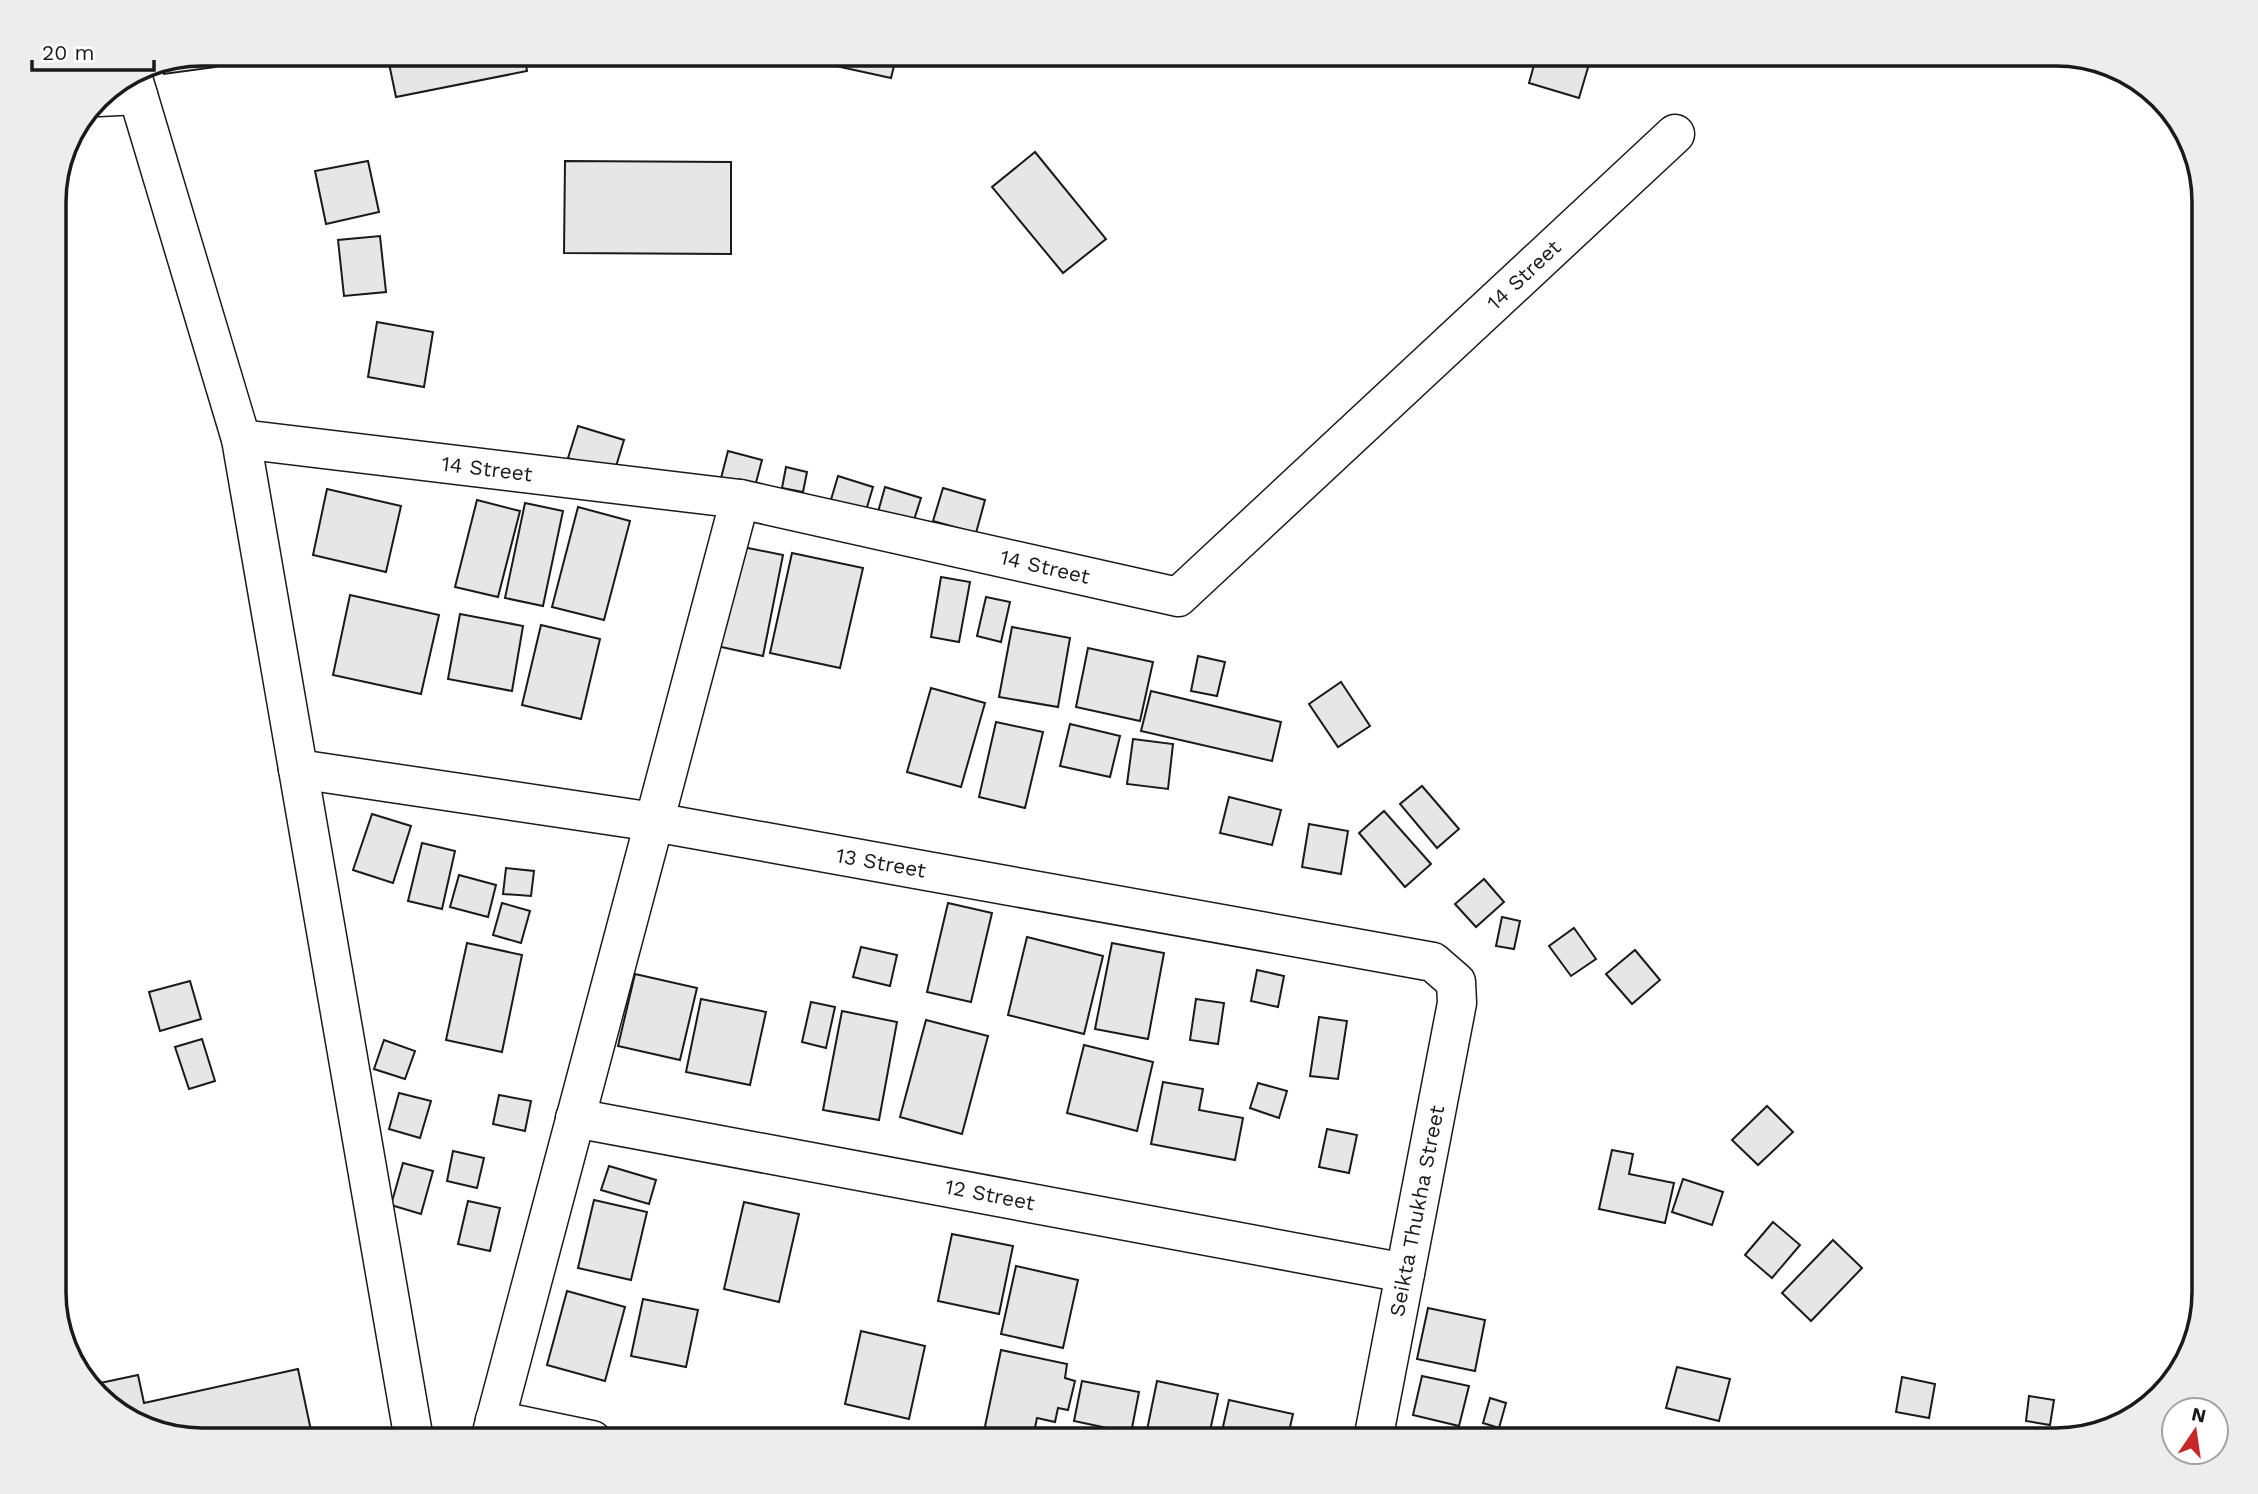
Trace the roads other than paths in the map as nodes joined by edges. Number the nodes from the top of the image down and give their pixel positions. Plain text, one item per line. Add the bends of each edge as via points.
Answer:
1 (135, 85) edge
2 (1675, 134) dead end
3 (241, 439) junction
4 (740, 499) junction
5 (298, 769) junction
6 (654, 822) junction
7 (1456, 982) joint
8 (575, 1118) junction
9 (1405, 1273) junction
10 (412, 1428) edge
11 (493, 1428) edge
12 (1375, 1428) edge

1 - 3 street
2 - 4 street, 14 Street via 1178,597
3 - 4 street, 14 Street
3 - 5 street
4 - 6 street
5 - 6 street, 13 Street
5 - 10 street
6 - 7 street, 13 Street via 1433,962
6 - 8 street
7 - 9 street, Seikta Thukha Street via 1457,1003
8 - 9 street, 12 Street
8 - 11 street
9 - 12 street, Seikta Thukha Street

